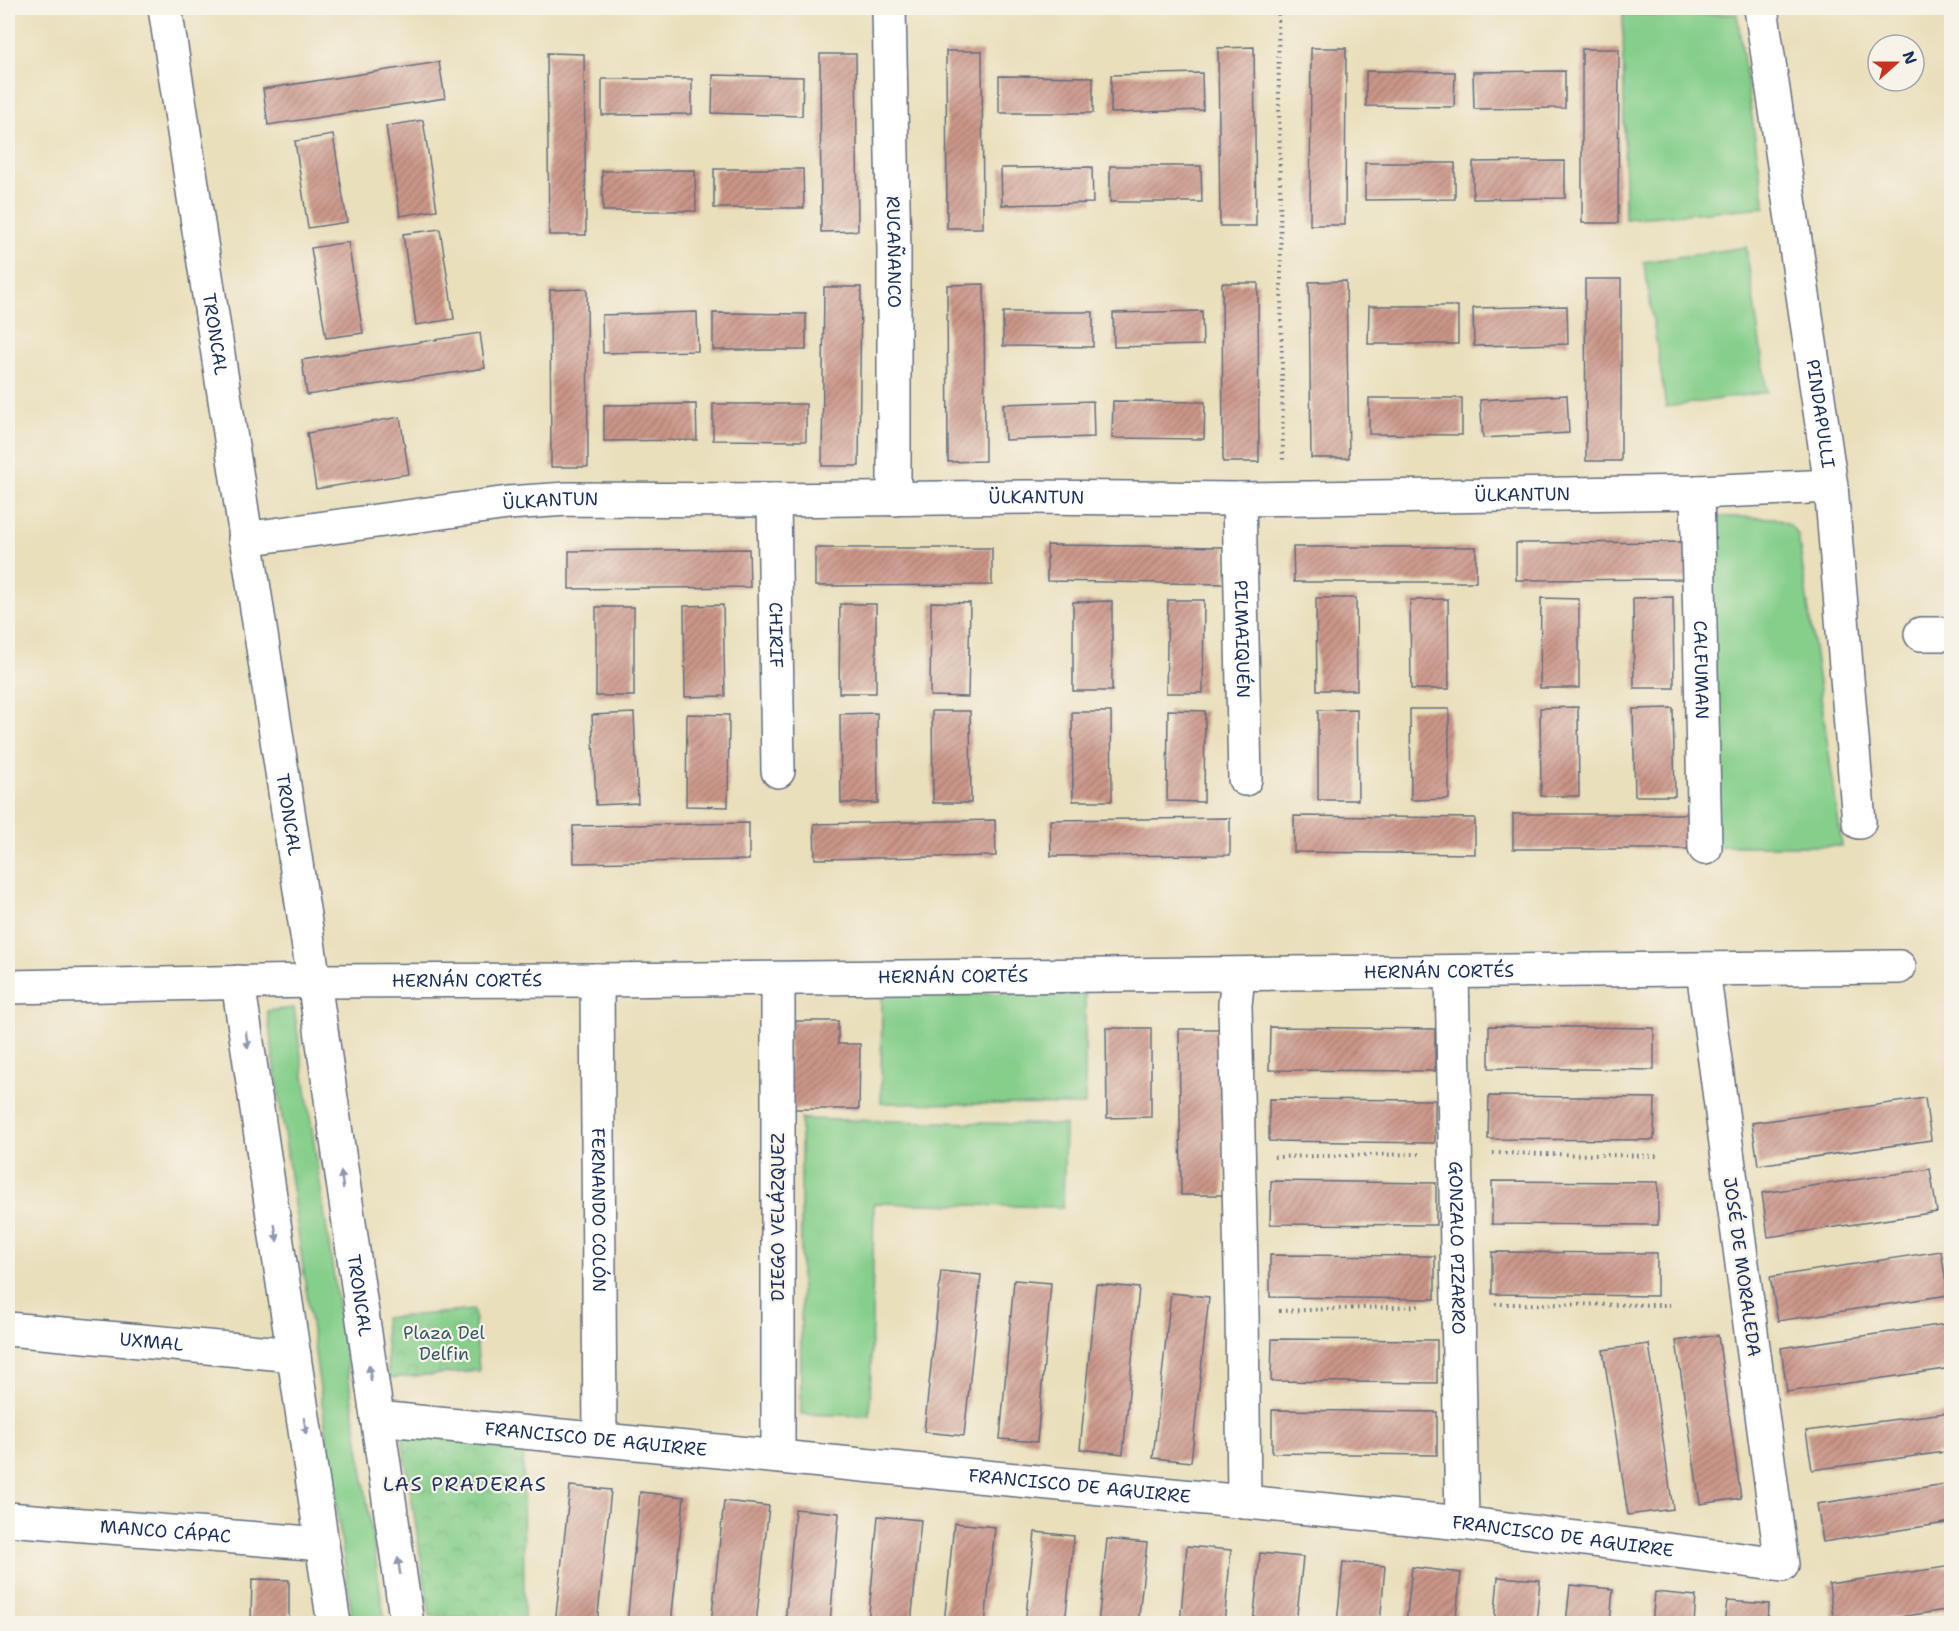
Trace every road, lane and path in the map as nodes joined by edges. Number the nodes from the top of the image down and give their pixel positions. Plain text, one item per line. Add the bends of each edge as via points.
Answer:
1 (165, 8) edge
2 (889, 8) edge
3 (1278, 8) edge
4 (1761, 8) edge
5 (1831, 486) junction
6 (1697, 492) junction
7 (1283, 498) junction
8 (894, 499) junction
9 (1239, 499) junction
10 (774, 500) junction
11 (245, 539) junction
12 (778, 771) dead end
13 (1245, 779) dead end
14 (1858, 822) dead end
15 (1705, 848) dead end
16 (1899, 968) dead end
17 (1703, 970) junction
18 (1452, 972) junction
19 (1238, 975) junction
20 (778, 979) junction
21 (597, 980) junction
22 (314, 981) junction
23 (238, 982) junction
24 (8, 987) edge
25 (8, 1329) edge
26 (294, 1354) junction
27 (376, 1418) junction
28 (600, 1438) junction
29 (778, 1456) junction
30 (1244, 1502) junction
31 (8, 1519) edge
32 (1462, 1523) junction
33 (322, 1544) junction
34 (1782, 1565) joint
35 (334, 1623) edge
36 (407, 1623) edge

1 - 11 street, TRONCAL
2 - 8 street, RUCAÑANCO
3 - 7 path
4 - 5 street, PINDAPULLI
5 - 6 street, ÜLKANTUN
5 - 14 street, PINDAPULLI
6 - 7 street, ÜLKANTUN
6 - 15 street, CALFUMAN
7 - 9 street, ÜLKANTUN
8 - 9 street, ÜLKANTUN
8 - 10 street, ÜLKANTUN
9 - 13 street, PILMAIQUÉN
10 - 11 street, ÜLKANTUN via 567,499 508,503
10 - 12 street, CHIRIF
11 - 22 street, TRONCAL
16 - 17 street, HERNÁN CORTÉS
17 - 18 street, HERNÁN CORTÉS
17 - 34 street, JOSÉ DE MORALEDA
18 - 19 street, HERNÁN CORTÉS
18 - 32 street, GONZALO PIZARRO
19 - 20 street, HERNÁN CORTÉS
19 - 30 street via 1235,1005
20 - 21 street, HERNÁN CORTÉS
20 - 29 street, DIEGO VELÁZQUEZ
21 - 22 street, HERNÁN CORTÉS
21 - 28 street, FERNANDO COLÓN
22 - 23 street, HERNÁN CORTÉS
27 -> 22 street, TRONCAL
23 - 24 street, HERNÁN CORTÉS
23 -> 26 street
25 - 26 street, UXMAL
26 -> 33 street
27 - 28 street, FRANCISCO DE AGUIRRE
36 -> 27 street, TRONCAL
28 - 29 street, FRANCISCO DE AGUIRRE
29 - 30 street, FRANCISCO DE AGUIRRE
30 - 32 street, FRANCISCO DE AGUIRRE
31 - 33 street, MANCO CÁPAC
32 - 34 street, FRANCISCO DE AGUIRRE
33 - 35 street

